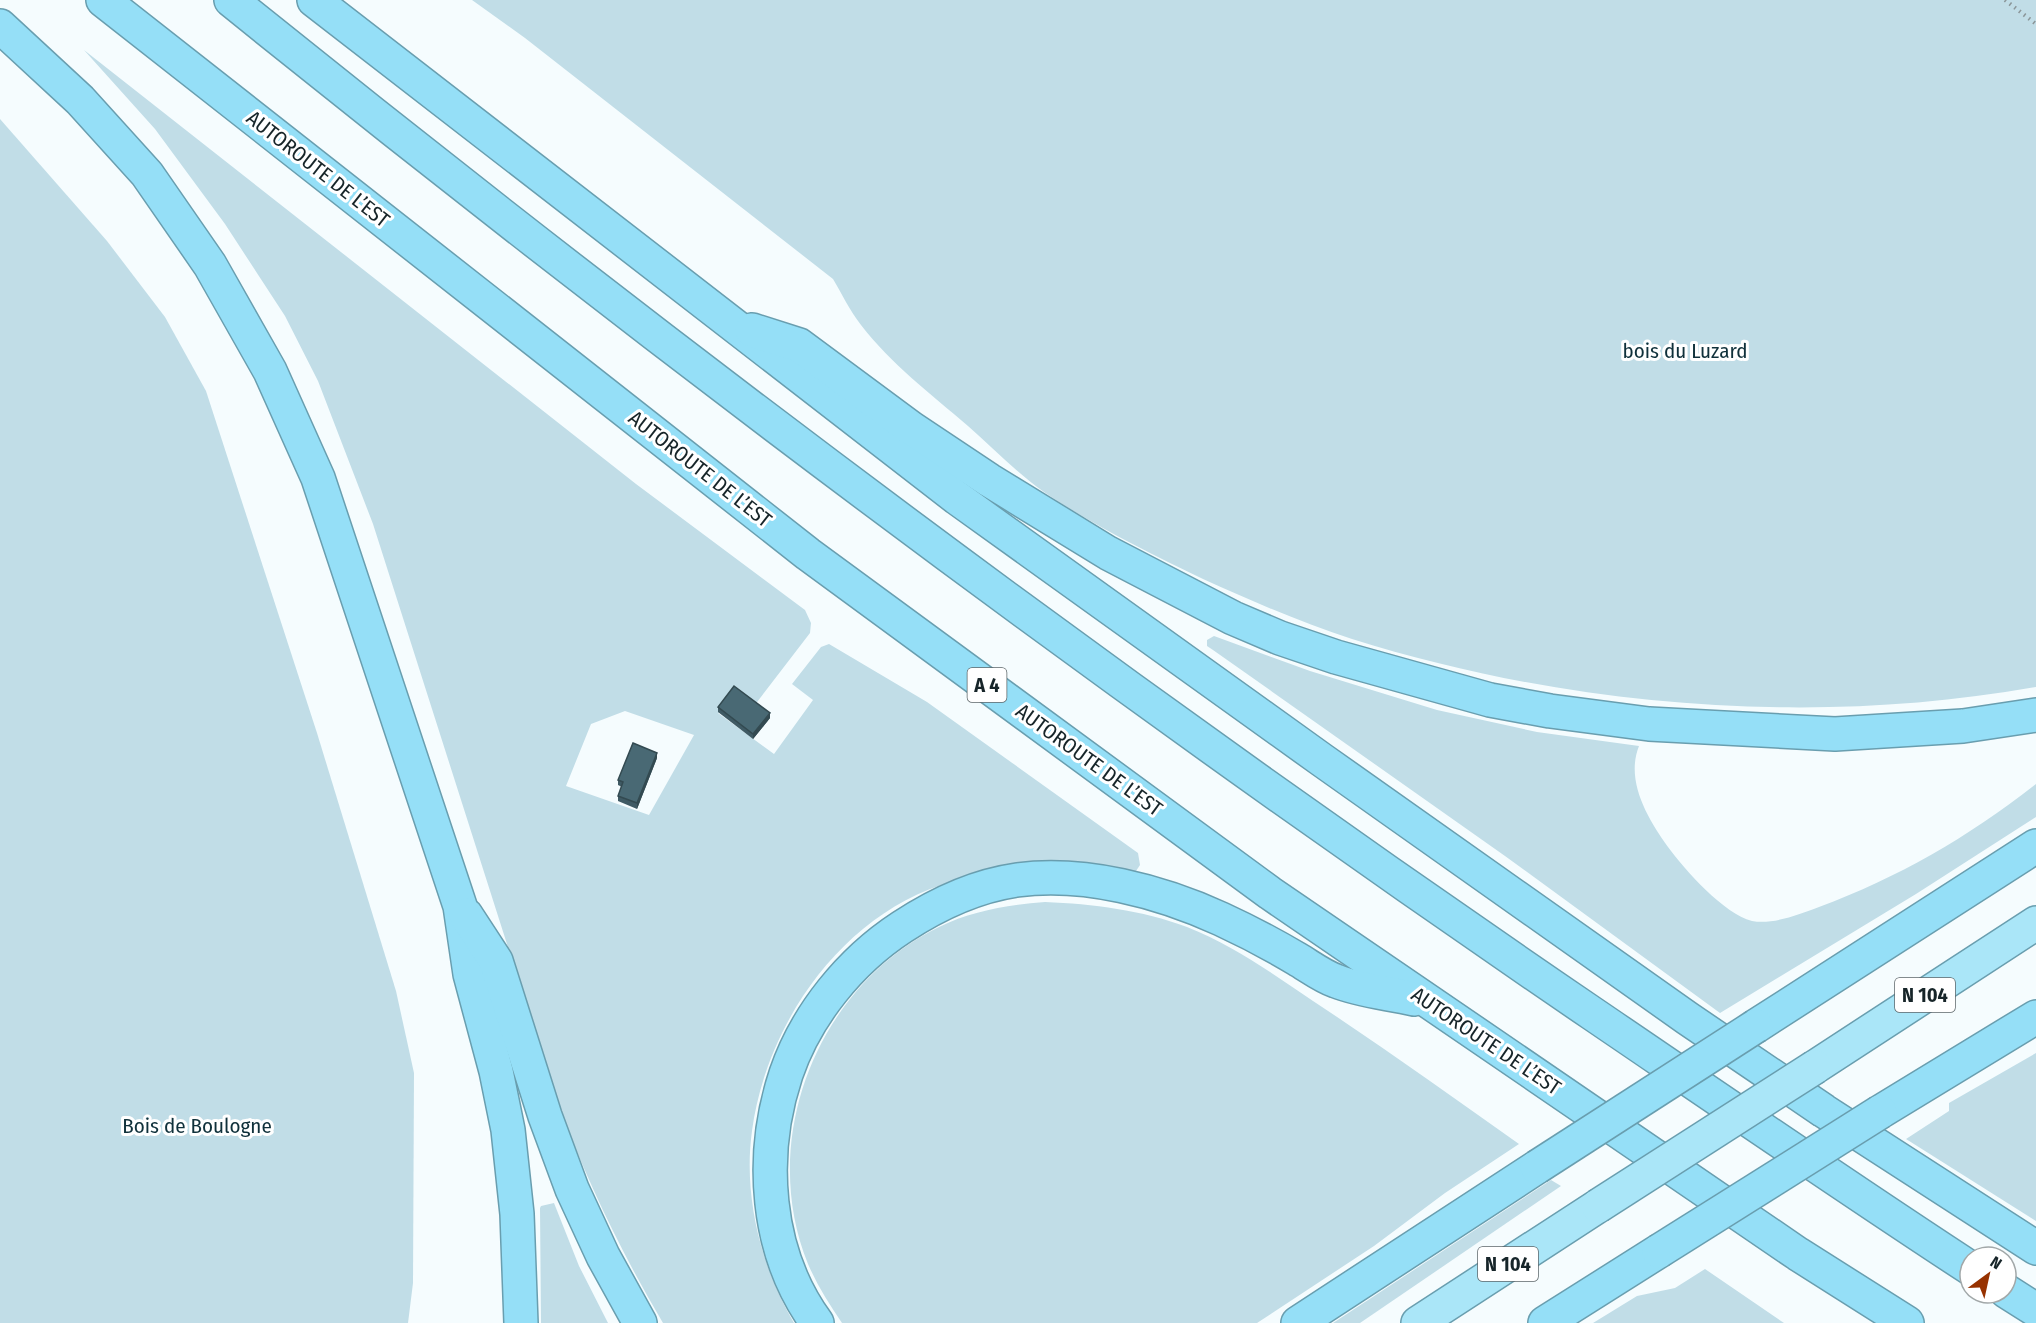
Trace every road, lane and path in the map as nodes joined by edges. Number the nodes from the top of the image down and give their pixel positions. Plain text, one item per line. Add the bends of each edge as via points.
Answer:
1 (104, 0) edge
2 (231, 0) edge
3 (314, 0) edge
4 (2006, 0) edge
5 (2036, 24) edge
6 (0, 26) edge
7 (733, 324) junction
8 (2036, 715) edge
9 (2036, 846) edge
10 (460, 906) junction
11 (2036, 923) edge
12 (1430, 1002) junction
13 (2036, 1017) edge
14 (2036, 1248) edge
15 (1958, 1260) edge
16 (2018, 1299) edge
17 (2036, 1310) edge
18 (521, 1323) edge
19 (640, 1323) edge
20 (817, 1323) edge
21 (1298, 1323) edge
22 (1418, 1323) edge
23 (1545, 1323) edge
24 (1907, 1323) edge

1 - 12 highway, AUTOROUTE DE L’EST / A 4 via 808,554 1270,893
2 - 15 highway via 682,354 1000,594 1534,974
3 - 7 highway
4 - 5 path
6 - 10 highway via 80,100 147,174 210,265 270,371 318,478
7 - 8 highway via 800,345 911,428 989,480 1171,588 1280,638 1357,664 1490,700 1660,725 1835,734 1963,726
7 - 14 highway via 957,498 1322,760 1697,1025
9 - 21 highway, bridge
10 - 18 highway via 470,974 508,1130 517,1214
10 - 19 highway via 496,961 572,1189
11 - 22 highway, N 104, bridge
12 - 20 highway via 1336,981 1220,919 1169,899 1115,885 1067,879 1017,880 972,891 930,909 891,934 851,970 817,1010 794,1052 781,1090 770,1147 769,1178 776,1224 788,1269
12 - 24 highway, AUTOROUTE DE L’EST / A 4
13 - 23 highway, bridge
16 - 17 highway

